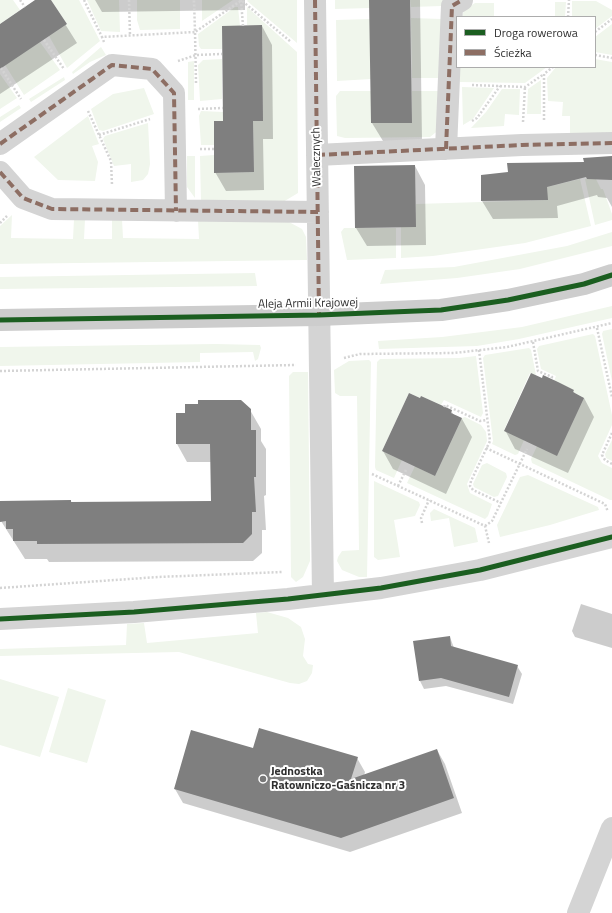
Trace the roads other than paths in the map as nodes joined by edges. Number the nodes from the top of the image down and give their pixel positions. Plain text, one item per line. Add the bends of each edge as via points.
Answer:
1 (315, 0) edge
2 (462, 0) edge
3 (612, 143) edge
4 (0, 144) edge
5 (446, 144) junction
6 (317, 155) junction
7 (0, 172) edge
8 (176, 211) junction
9 (318, 212) junction
10 (612, 275) edge
11 (319, 315) junction
12 (0, 320) edge
13 (612, 537) edge
14 (324, 595) junction
15 (0, 619) edge
16 (612, 828) edge
17 (578, 913) edge

1 - 6 street, Walecznych
2 - 5 street via 452,6
3 - 5 street
4 - 8 street via 112,65 152,69 174,93
5 - 6 street
6 - 9 street, Walecznych
7 - 8 street via 23,198 52,209
8 - 9 street
9 - 11 street, Walecznych
10 - 11 street, Aleja Armii Krajowej via 584,284 478,306
11 - 12 street, Aleja Armii Krajowej
11 - 14 street, Walecznych
13 - 14 street via 480,570 424,581
14 - 15 street via 134,612
16 - 17 street

